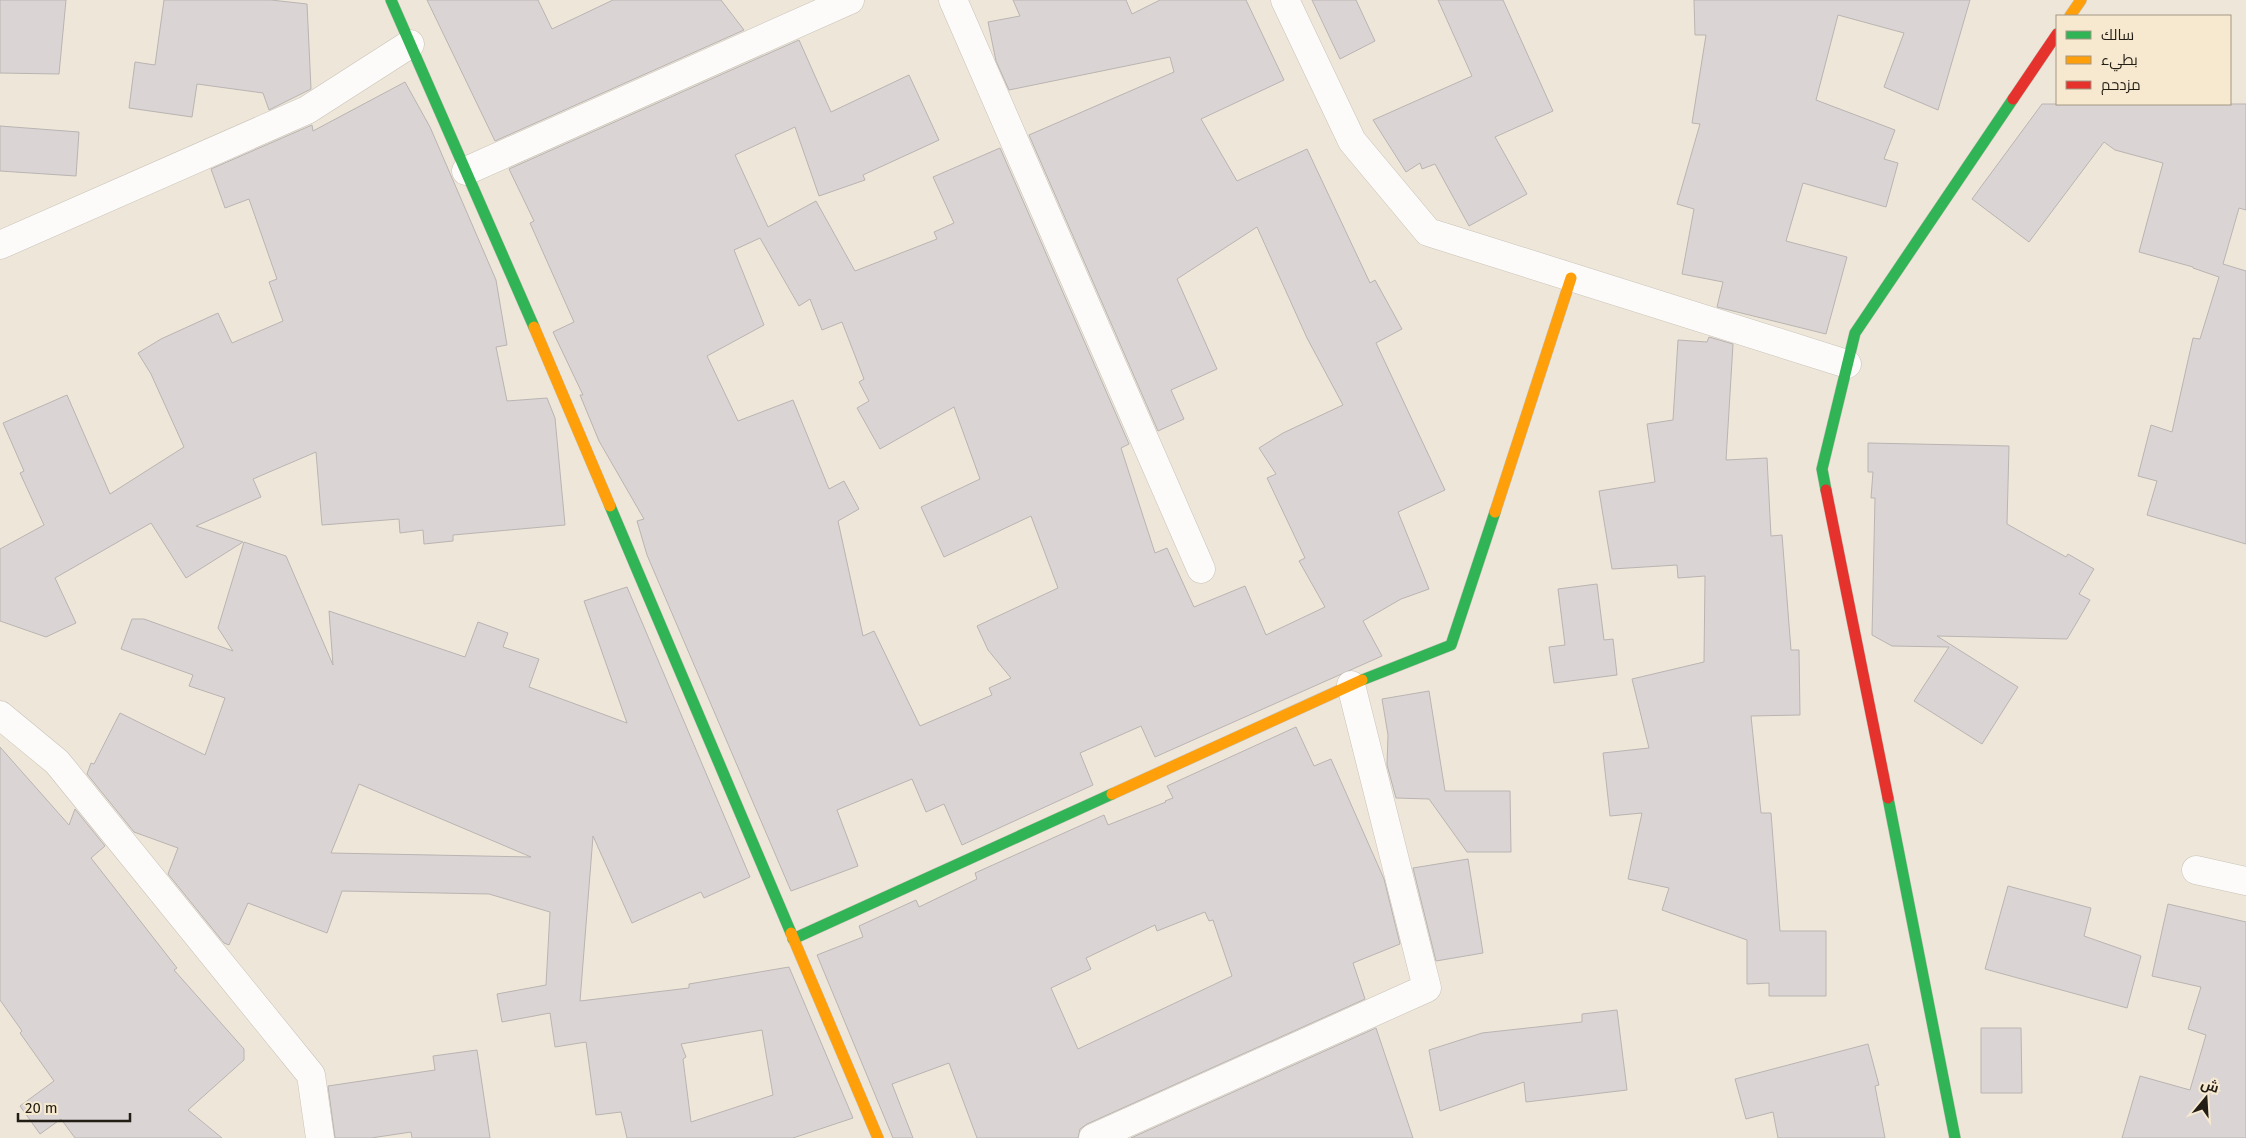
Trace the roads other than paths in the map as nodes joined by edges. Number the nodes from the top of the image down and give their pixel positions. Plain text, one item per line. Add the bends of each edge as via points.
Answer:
1 (391, 0) edge
2 (850, 0) edge
3 (1285, 0) edge
4 (2081, 0) edge
5 (963, 3) edge
6 (2071, 15) edge
7 (2056, 35) edge
8 (410, 44) junction
9 (466, 171) junction
10 (0, 246) edge
11 (1571, 278) junction
12 (1847, 364) junction
13 (1201, 569) dead end
14 (1350, 685) junction
15 (0, 714) edge
16 (2196, 870) dead end
17 (2246, 881) edge
18 (793, 939) junction
19 (320, 1138) edge
20 (878, 1138) edge
21 (1093, 1138) edge
22 (1954, 1138) edge

1 - 8 street
2 - 9 street
3 - 11 street via 1352,141 1428,232
4 - 6 street
5 - 13 street
7 - 12 street via 1855,333
8 - 9 street
8 - 10 street via 307,110
9 - 18 street
11 - 12 street
11 - 14 street via 1451,645
12 - 22 street via 1822,469
14 - 18 street
14 - 21 street via 1427,988
15 - 19 street via 57,762 311,1075
16 - 17 street
18 - 20 street

